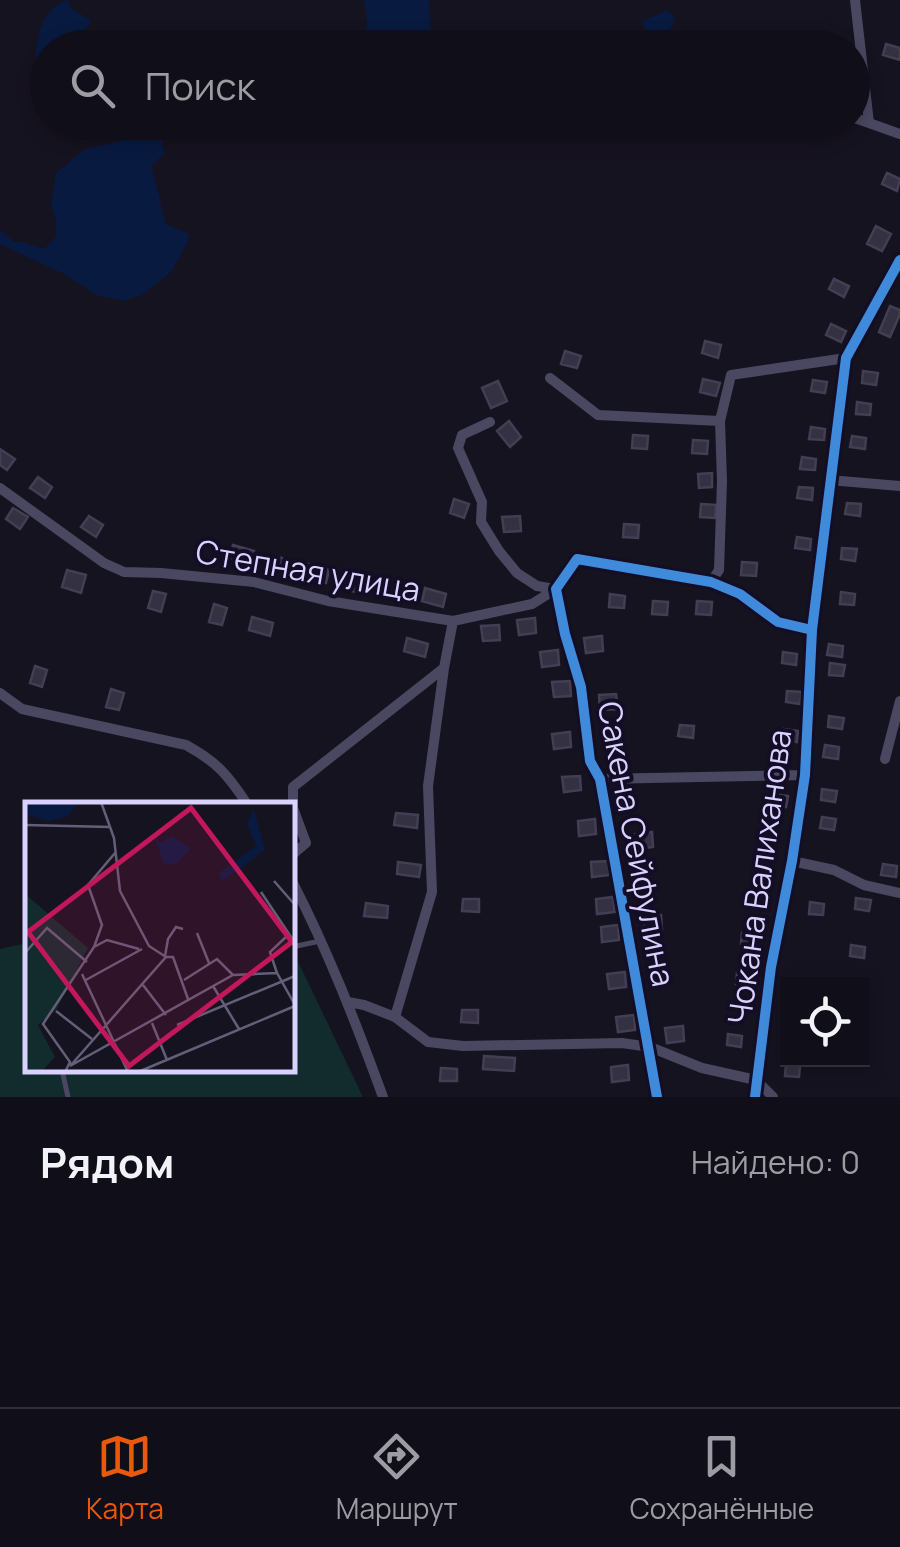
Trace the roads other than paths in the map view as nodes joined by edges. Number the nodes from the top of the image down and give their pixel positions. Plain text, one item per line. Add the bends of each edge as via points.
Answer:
1 (855, 0) edge
2 (858, 30) edge
3 (870, 124) edge
4 (900, 134) edge
5 (900, 260) edge
6 (846, 358) junction
7 (550, 378) dead end
8 (720, 421) junction
9 (490, 422) dead end
10 (829, 480) junction
11 (900, 486) edge
12 (0, 488) edge
13 (711, 582) junction
14 (556, 589) junction
15 (453, 622) junction
16 (812, 630) junction
17 (444, 668) junction
18 (0, 693) edge
19 (900, 701) edge
20 (885, 759) dead end
21 (805, 775) junction
22 (600, 778) junction
23 (246, 802) edge
24 (293, 802) edge
25 (295, 813) edge
26 (295, 852) edge
27 (792, 861) junction
28 (295, 887) edge
29 (900, 893) edge
30 (322, 940) junction
31 (295, 946) edge
32 (348, 1002) junction
33 (394, 1016) junction
34 (650, 1047) junction
35 (62, 1072) edge
36 (756, 1080) junction
37 (68, 1097) edge
38 (383, 1097) edge
39 (658, 1097) edge
40 (755, 1097) edge
41 (772, 1097) edge

1 - 2 street
3 - 4 street
5 - 6 street, Чокана Валиханова
6 - 8 street via 730,375
6 - 10 street, Чокана Валиханова
7 - 8 street via 598,415
8 - 13 street via 718,570
9 - 14 street via 462,435 458,448 482,502 481,522 518,573
10 - 11 street
10 - 16 street, Чокана Валиханова
12 - 15 street, Степная улица via 124,572 254,582
13 - 14 street via 577,559
13 - 16 street via 778,622
14 - 15 street, Степная улица via 532,604
14 - 22 street, Сакена Сейфулина via 590,761
15 - 17 street, Степная улица
16 - 21 street, Чокана Валиханова
17 - 24 street via 293,787
17 - 33 street, Степная улица via 428,786 432,892
18 - 23 street via 22,709 186,745 210,758
19 - 20 street
21 - 22 street
21 - 27 street, Чокана Валиханова
22 - 34 street, Сакена Сейфулина
25 - 26 street via 306,843
27 - 29 street
27 - 36 street, Чокана Валиханова
28 - 30 street
30 - 31 lane
30 - 32 street
32 - 33 street
32 - 38 street
33 - 34 street via 428,1042
34 - 36 street
34 - 39 street, Сакена Сейфулина
35 - 37 lane
36 - 40 street, Чокана Валиханова
36 - 41 street

